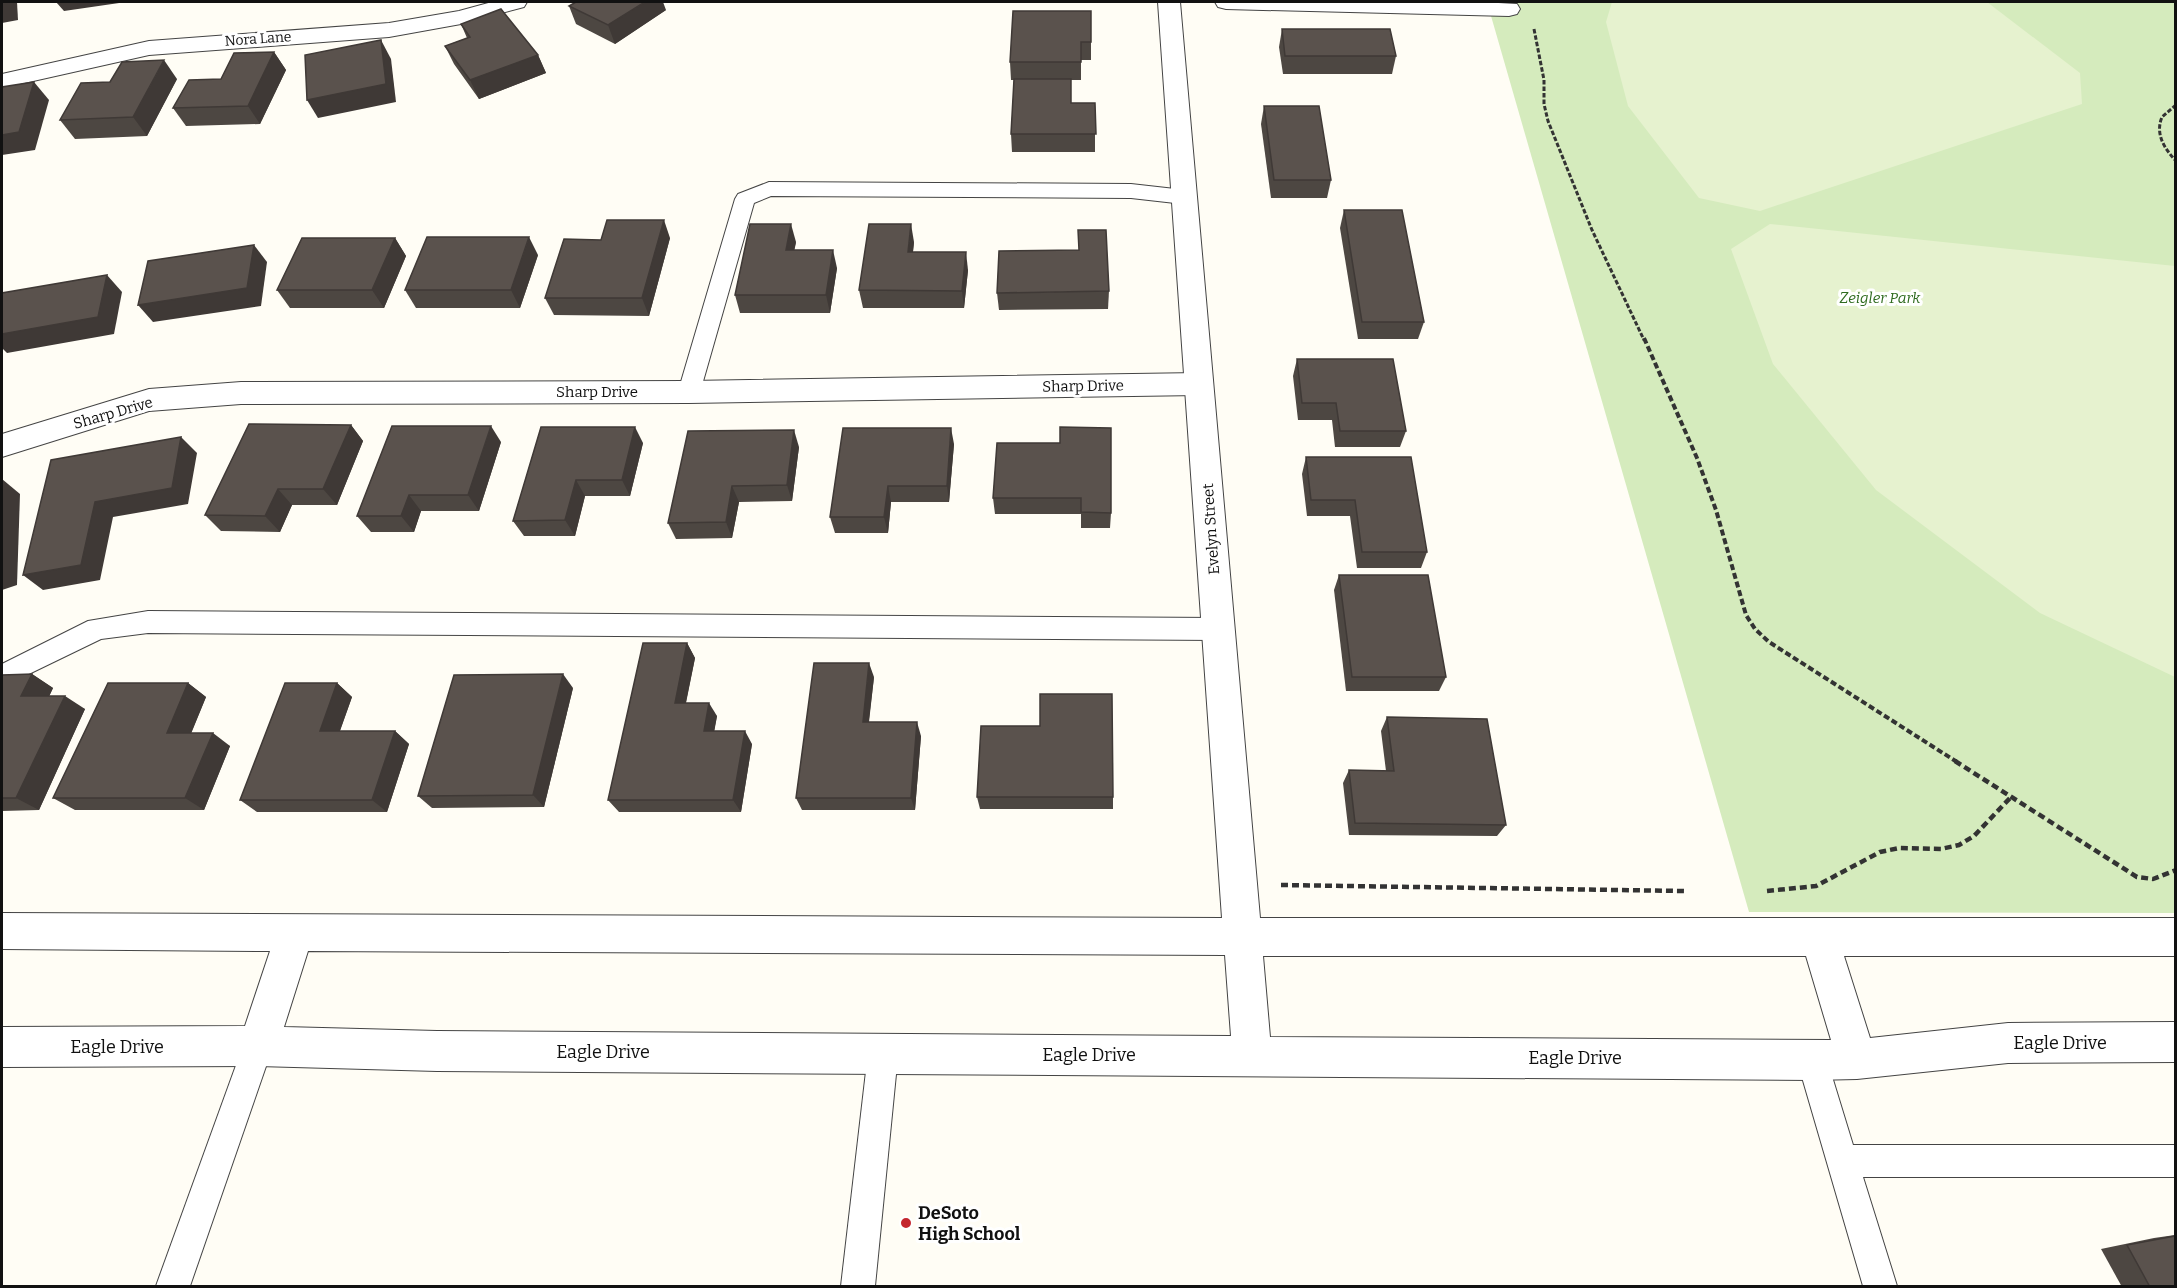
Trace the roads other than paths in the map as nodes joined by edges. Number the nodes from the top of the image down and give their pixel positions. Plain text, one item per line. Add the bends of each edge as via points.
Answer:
1 (516, 2) edge
2 (1169, 2) edge
3 (1226, 2) edge
4 (1509, 5) edge
5 (2, 81) edge
6 (1184, 197) junction
7 (1199, 384) junction
8 (689, 392) junction
9 (2, 446) edge
10 (1218, 629) junction
11 (2, 676) edge
12 (2, 931) edge
13 (296, 931) junction
14 (1243, 937) junction
15 (1819, 937) junction
16 (2175, 937) edge
17 (2175, 1042) edge
18 (258, 1046) junction
19 (2, 1047) edge
20 (883, 1054) junction
21 (1252, 1056) junction
22 (1857, 1059) junction
23 (1812, 1060) junction
24 (1842, 1161) junction
25 (2175, 1161) edge
26 (173, 1287) edge
27 (858, 1287) edge
28 (1880, 1287) edge

1 - 5 street, Nora Lane via 389,30 149,48
2 - 6 street, Evelyn Street
3 - 4 street
6 - 7 street, Evelyn Street
6 - 8 lane via 1131,191 769,189 745,199
7 - 8 street, Sharp Drive
7 - 10 street, Evelyn Street
8 - 9 street, Sharp Drive via 230,393 149,400
10 - 11 lane via 148,622 97,629
10 - 14 street, Evelyn Street
12 - 13 street
13 - 14 street
13 - 18 street
14 - 15 street
14 - 21 street, Evelyn Street
15 - 16 street
15 - 22 street
17 - 22 street, Eagle Drive via 2008,1043
18 - 19 street, Eagle Drive
18 - 20 street, Eagle Drive
18 - 26 lane
20 - 21 street, Eagle Drive
20 - 27 lane
21 - 23 street, Eagle Drive
22 - 23 street, Eagle Drive
23 - 24 lane
24 - 25 lane
24 - 28 lane

